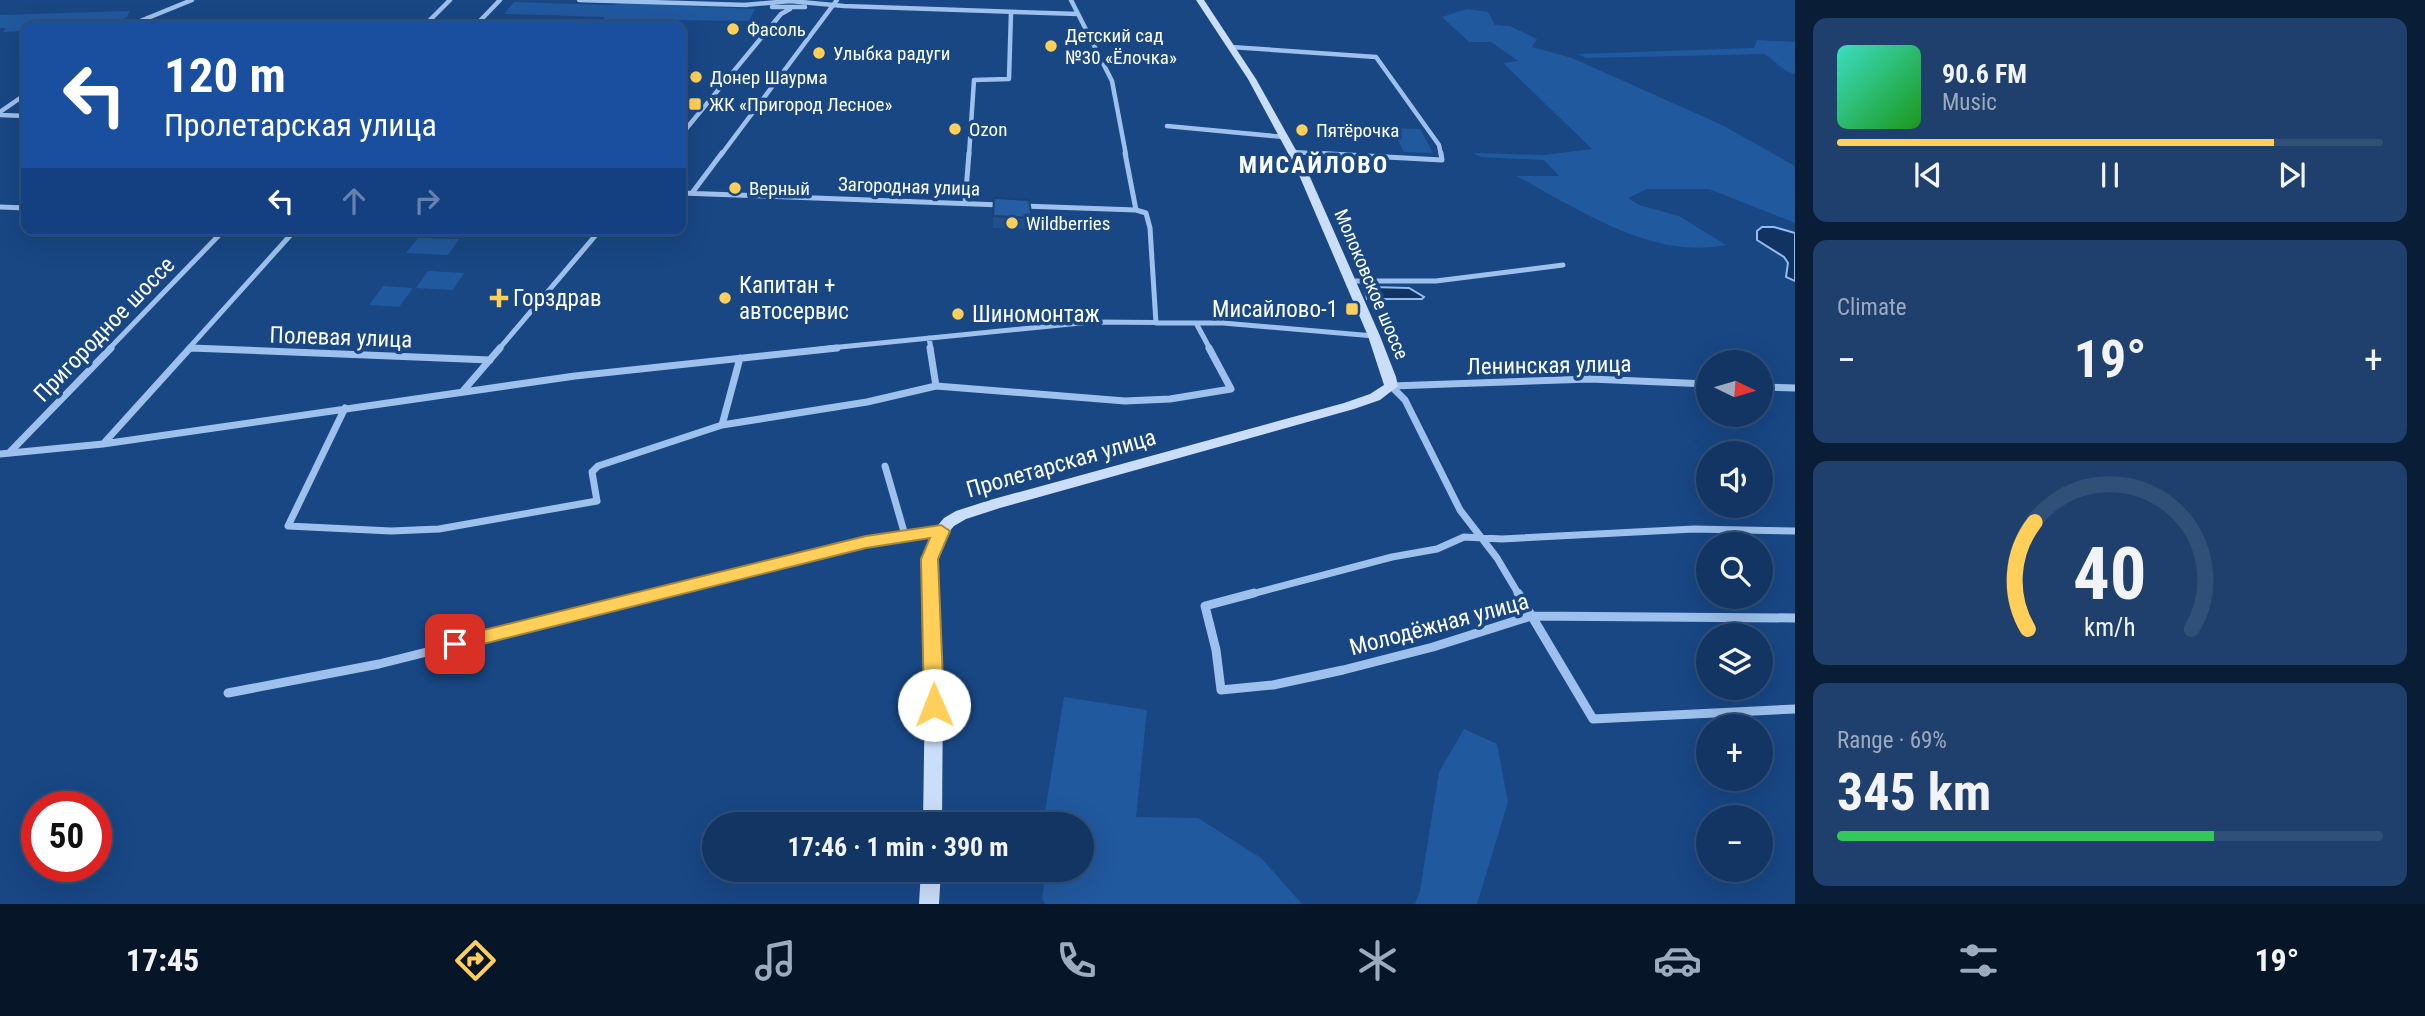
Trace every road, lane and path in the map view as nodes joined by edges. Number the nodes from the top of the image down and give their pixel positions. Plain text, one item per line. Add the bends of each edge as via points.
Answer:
1 (192, 0) edge
2 (450, 0) edge
3 (500, 0) edge
4 (579, 0) edge
5 (1071, 0) edge
6 (1200, 0) edge
7 (797, 3) edge
8 (834, 4) edge
9 (782, 6) edge
10 (1011, 12) junction
11 (1078, 14) junction
12 (140, 21) edge
13 (429, 21) edge
14 (480, 21) edge
15 (1231, 47) junction
16 (21, 99) edge
17 (0, 114) edge
18 (21, 116) edge
19 (1167, 126) dead end
20 (686, 129) edge
21 (1284, 137) junction
22 (1292, 152) junction
23 (686, 192) edge
24 (692, 193) junction
25 (965, 203) junction
26 (1004, 205) edge
27 (1018, 205) edge
28 (0, 207) edge
29 (21, 208) edge
30 (1136, 210) junction
31 (219, 235) edge
32 (291, 235) edge
33 (596, 235) edge
34 (1563, 265) dead end
35 (1349, 281) junction
36 (1156, 323) junction
37 (1196, 323) junction
38 (1374, 336) junction
39 (929, 338) junction
40 (191, 348) junction
41 (740, 358) junction
42 (489, 360) junction
43 (1696, 383) edge
44 (936, 386) junction
45 (1391, 386) junction
46 (1773, 387) edge
47 (1795, 388) edge
48 (463, 392) junction
49 (1376, 397) joint
50 (345, 408) junction
51 (722, 425) junction
52 (103, 444) junction
53 (4, 454) edge
54 (886, 466) dead end
55 (941, 531) junction
56 (1795, 531) edge
57 (905, 535) junction
58 (1479, 538) junction
59 (1531, 616) junction
60 (1795, 618) edge
61 (228, 694) dead end
62 (1795, 709) edge
63 (932, 812) edge
64 (930, 882) edge
65 (929, 904) edge

1 - 12 street
2 - 13 street
3 - 14 street
4 - 9 street
5 - 11 street
6 - 15 main road, Молоковское шоссе
7 - 8 street
7 - 9 street
7 - 9 street via 790,9
8 - 10 street
8 - 24 street
9 - 20 street
10 - 11 street
10 - 25 street via 1009,79 974,80
11 - 30 street via 1112,81
15 - 21 main road, Молоковское шоссе
15 - 22 street via 1376,57 1439,145 1442,160
16 - 17 street
17 - 18 street
19 - 21 street
21 - 22 main road, Молоковское шоссе
22 - 35 main road, Молоковское шоссе
23 - 24 street, Загородная улица
24 - 25 street, Загородная улица
25 - 26 street, Загородная улица
27 - 30 street
28 - 29 street
30 - 36 street via 1146,213 1150,228
31 - 53 street, Пригородное шоссе
32 - 40 street
33 - 42 street
34 - 35 street via 1436,281
35 - 38 main road, Молоковское шоссе
36 - 37 street
36 - 39 street via 1091,322
37 - 38 street
37 - 44 street via 1231,389 1125,401
38 - 45 main road, Молоковское шоссе
39 - 41 street
39 - 44 street
40 - 42 street, Полевая улица
40 - 52 street
41 - 48 street
41 - 51 street
42 - 48 street
43 - 45 street, Ленинская улица via 1590,379
44 - 51 street
45 - 49 main road, Молоковское шоссе
45 - 58 street via 1405,400 1460,510
46 - 47 street
48 - 50 street
49 - 55 main road, Пролетарская улица via 961,515
50 - 51 street via 288,526 439,529 597,501 592,472 598,466
50 - 52 street
52 - 53 street
54 - 57 street
55 - 57 street, Пролетарская улица
55 - 63 main road via 930,559
56 - 58 street via 1694,529
57 - 61 street, Пролетарская улица via 379,664
58 - 59 street via 1497,558
58 - 59 street, Молодёжная улица via 1464,537 1437,549 1210,602 1205,606 1221,690 1343,670
59 - 60 street, Молодёжная улица
59 - 62 street via 1593,719
64 - 65 main road

